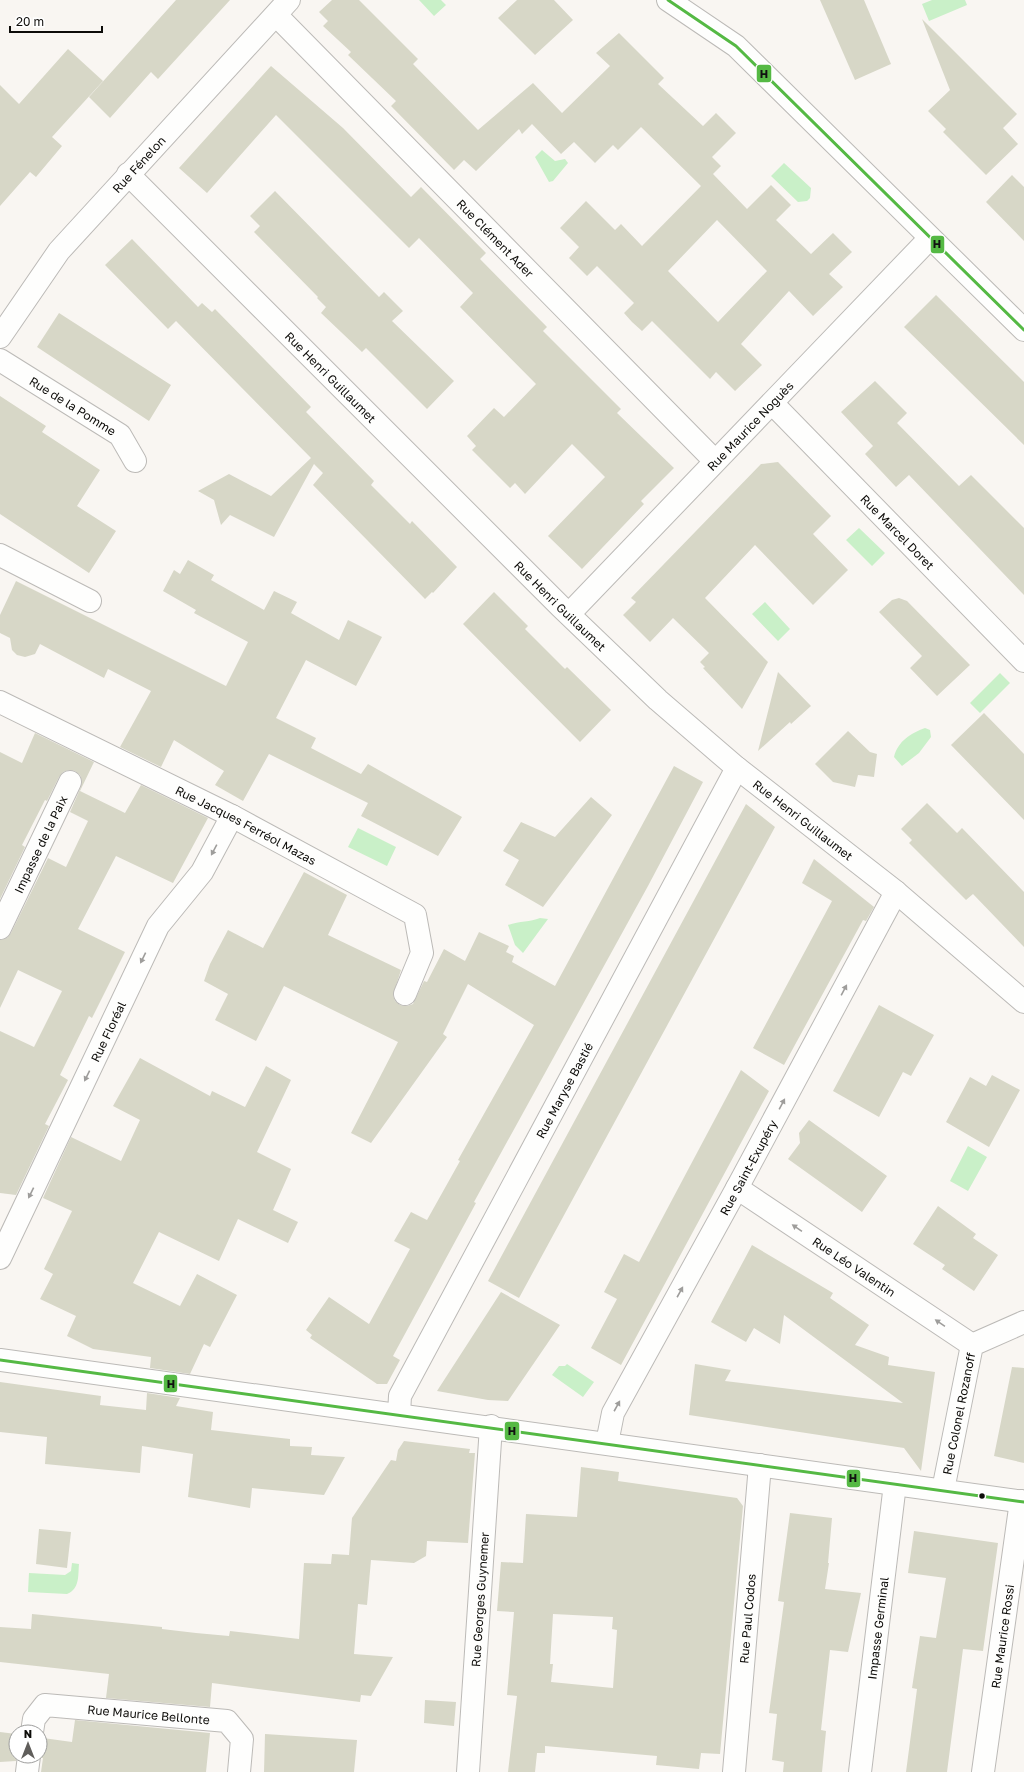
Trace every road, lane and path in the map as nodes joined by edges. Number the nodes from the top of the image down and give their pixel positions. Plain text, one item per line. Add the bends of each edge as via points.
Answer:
1 (668, 0) edge
2 (282, 8) edge
3 (128, 174) junction
4 (930, 238) junction
5 (1024, 330) edge
6 (0, 337) edge
7 (0, 360) edge
8 (772, 403) junction
9 (135, 461) dead end
10 (715, 461) junction
11 (0, 555) edge
12 (90, 601) dead end
13 (569, 614) junction
14 (1024, 661) edge
15 (0, 702) edge
16 (737, 768) junction
17 (70, 782) dead end
18 (232, 816) junction
19 (896, 892) junction
20 (0, 928) edge
21 (405, 994) dead end
22 (1024, 1002) edge
23 (737, 1188) junction
24 (0, 1258) edge
25 (1024, 1322) edge
26 (972, 1345) junction
27 (0, 1360) edge
28 (399, 1414) junction
29 (491, 1426) junction
30 (608, 1443) junction
31 (760, 1465) junction
32 (895, 1484) junction
33 (943, 1490) junction
34 (1022, 1502) edge
35 (33, 1724) edge
36 (239, 1772) edge
37 (468, 1772) edge
38 (734, 1772) edge
39 (860, 1772) edge
40 (983, 1772) edge

1 - 4 street via 736,46
2 - 3 street, Rue Fénelon
2 - 10 street, Rue Clément Ader
3 - 6 street, Rue Fénelon via 59,251
3 - 13 street, Rue Henri Guillaumet
4 - 5 street
4 - 8 street, Rue Maurice Noguès
7 - 9 street, Rue de la Pomme via 120,435
8 - 10 street, Rue Maurice Noguès
8 - 14 street, Rue Marcel Doret
10 - 13 street, Rue Maurice Noguès
11 - 12 street
13 - 16 street, Rue Henri Guillaumet via 658,700
15 - 18 street, Rue Jacques Ferréol Mazas
16 - 19 street, Rue Henri Guillaumet
16 - 28 street, Rue Maryse Bastié via 400,1396
17 - 20 street, Impasse de la Paix
18 - 21 street, Rue Jacques Ferréol Mazas via 415,915 422,953
18 -> 24 street, Rue Floréal via 202,872 158,926
19 - 22 street, Rue Henri Guillaumet
23 -> 19 street, Rue Saint-Exupéry
26 -> 23 street, Rue Léo Valentin
30 -> 23 street, Rue Saint-Exupéry via 613,1413
25 - 26 street, Rue Colonel Rozanoff
26 - 33 street, Rue Colonel Rozanoff
27 - 28 street
28 - 29 street
29 - 30 street
29 - 37 street, Rue Georges Guynemer
30 - 31 street
31 - 32 street
31 - 38 street, Rue Paul Codos
32 - 33 street
32 - 39 street, Impasse Germinal
33 - 34 street
34 - 40 street, Rue Maurice Rossi
35 - 36 street, Rue Maurice Bellonte via 45,1705 227,1721 242,1739

